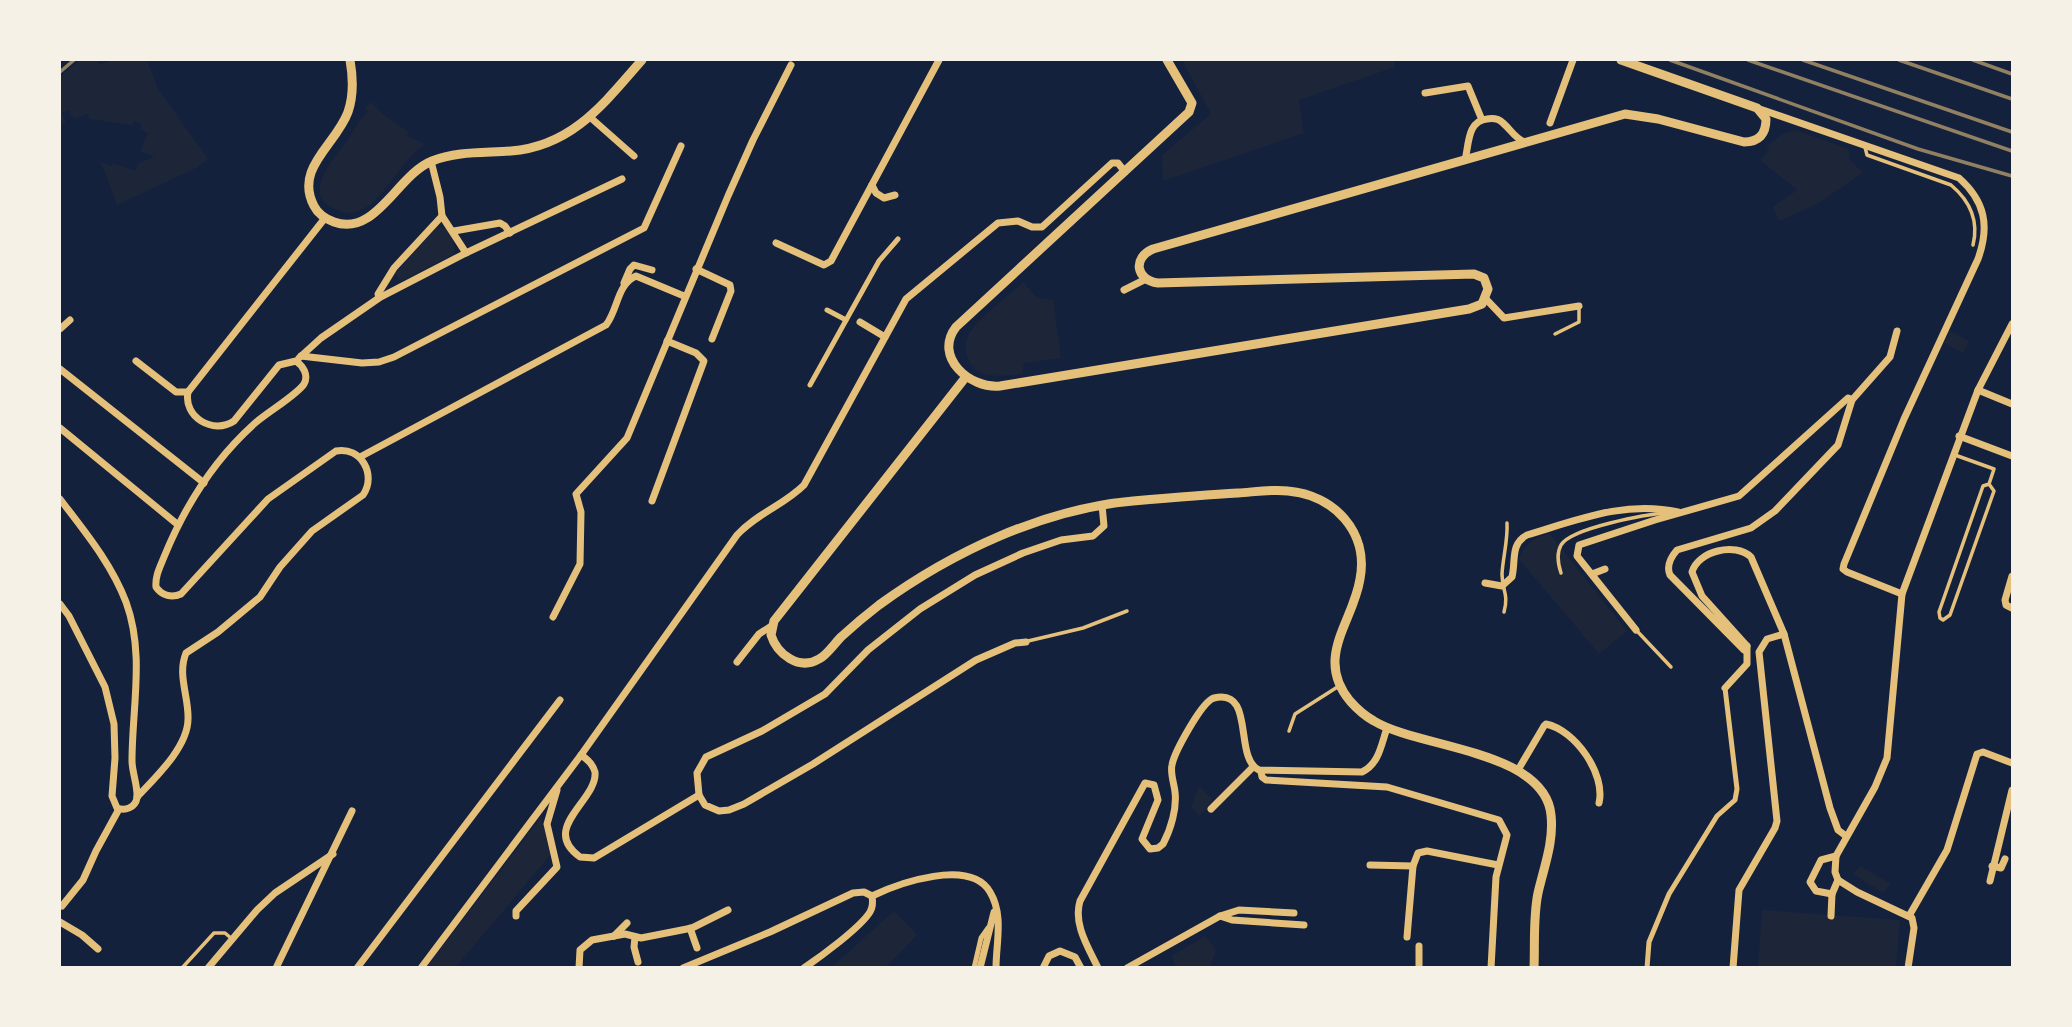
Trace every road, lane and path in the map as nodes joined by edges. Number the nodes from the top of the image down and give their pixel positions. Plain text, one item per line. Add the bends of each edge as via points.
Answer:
1 (350, 60) edge
2 (642, 60) edge
3 (939, 60) edge
4 (1167, 60) edge
5 (1573, 60) edge
6 (1621, 60) edge
7 (791, 65) dead end
8 (1425, 93) dead end
9 (1757, 108) junction
10 (591, 118) junction
11 (1482, 120) junction
12 (1550, 123) dead end
13 (1524, 142) junction
14 (1866, 145) junction
15 (681, 146) dead end
16 (635, 156) dead end
17 (1465, 160) junction
18 (431, 161) junction
19 (1125, 172) junction
20 (622, 178) dead end
21 (873, 186) junction
22 (895, 195) dead end
23 (442, 216) junction
24 (325, 218) junction
25 (454, 231) junction
26 (510, 233) junction
27 (898, 239) dead end
28 (776, 243) dead end
29 (1973, 245) dead end
30 (466, 253) junction
31 (696, 269) junction
32 (652, 270) dead end
33 (1146, 279) junction
34 (624, 284) junction
35 (1124, 290) dead end
36 (684, 296) junction
37 (379, 298) junction
38 (1485, 298) junction
39 (1579, 306) joint
40 (827, 310) dead end
41 (70, 320) dead end
42 (846, 320) junction
43 (859, 322) dead end
44 (2012, 324) edge
45 (60, 329) edge
46 (1897, 331) dead end
47 (1555, 334) dead end
48 (885, 337) junction
49 (712, 339) dead end
50 (667, 341) junction
51 (298, 359) junction
52 (136, 361) dead end
53 (60, 369) edge
54 (965, 378) junction
55 (810, 385) dead end
56 (1978, 390) junction
57 (188, 392) junction
58 (1852, 400) junction
59 (2012, 404) edge
60 (60, 428) edge
61 (1959, 436) junction
62 (1953, 454) junction
63 (2012, 456) edge
64 (360, 457) junction
65 (204, 484) junction
66 (1989, 484) junction
67 (60, 499) edge
68 (652, 501) dead end
69 (1102, 505) junction
70 (1680, 513) junction
71 (1507, 523) dead end
72 (177, 524) junction
73 (1605, 569) dead end
74 (1561, 573) dead end
75 (1592, 575) junction
76 (2012, 576) edge
77 (1485, 583) dead end
78 (1502, 586) junction
79 (1902, 594) junction
80 (60, 604) edge
81 (2012, 608) edge
82 (1127, 611) dead end
83 (1504, 612) dead end
84 (553, 617) dead end
85 (773, 625) junction
86 (1636, 629) joint
87 (1784, 634) junction
88 (1026, 642) joint
89 (1747, 646) junction
90 (737, 662) dead end
91 (1671, 667) dead end
92 (1339, 686) junction
93 (1725, 688) joint
94 (560, 700) dead end
95 (1387, 727) junction
96 (1289, 731) dead end
97 (581, 755) junction
98 (2012, 763) edge
99 (1257, 769) junction
100 (1518, 770) junction
101 (557, 786) junction
102 (2012, 790) edge
103 (699, 795) junction
104 (137, 797) junction
105 (1599, 803) dead end
106 (119, 809) junction
107 (1211, 809) dead end
108 (352, 811) dead end
109 (1846, 836) junction
110 (333, 854) junction
111 (1836, 856) junction
112 (2006, 859) dead end
113 (1370, 865) dead end
114 (1498, 865) junction
115 (1413, 866) junction
116 (1992, 866) junction
117 (1838, 880) junction
118 (1990, 881) dead end
119 (1832, 894) junction
120 (872, 896) junction
121 (62, 906) dead end
122 (995, 908) junction
123 (728, 910) dead end
124 (1294, 913) dead end
125 (516, 916) dead end
126 (1220, 916) junction
127 (1831, 916) dead end
128 (1909, 916) junction
129 (60, 922) edge
130 (627, 923) dead end
131 (990, 925) junction
132 (1304, 925) dead end
133 (690, 928) junction
134 (614, 936) junction
135 (635, 937) junction
136 (1407, 937) dead end
137 (232, 939) junction
138 (1419, 946) dead end
139 (697, 948) dead end
140 (98, 949) dead end
141 (638, 962) dead end
142 (182, 968) edge
143 (208, 968) edge
144 (276, 968) edge
145 (357, 968) edge
146 (421, 968) edge
147 (579, 968) edge
148 (683, 968) edge
149 (804, 968) edge
150 (974, 968) edge
151 (980, 968) edge
152 (996, 968) edge
153 (1043, 968) edge
154 (1081, 968) edge
155 (1098, 968) edge
156 (1127, 968) edge
157 (1419, 968) edge
158 (1491, 968) edge
159 (1534, 968) edge
160 (1647, 968) edge
161 (1733, 968) edge
162 (1908, 968) edge

1 - 24 street via 353,84 348,111 308,176 314,206
2 - 10 street
3 - 21 street
4 - 19 street via 1192,107
5 - 12 street
6 - 9 street
7 - 31 street
8 - 11 street via 1468,86
9 - 13 street via 1766,123 1761,136 1749,142 1625,114
9 - 14 street
10 - 16 street
10 - 18 street via 536,146
11 - 13 street via 1500,120
11 - 17 street via 1471,131
13 - 17 street
14 - 29 lane via 1867,155 1957,190 1974,217
14 - 79 street via 1959,178 1972,191 1985,223 1984,242 1970,279 1904,419 1844,564 1847,572
15 - 51 street via 648,223 637,232 394,357 362,363
17 - 33 street via 1153,249 1139,263
18 - 23 street
18 - 24 street via 362,222 345,225
19 - 48 street via 1112,163 1042,227 1018,221 998,223 906,299
19 - 54 street via 956,327 950,350
20 - 26 street
21 - 22 street via 884,198
21 - 28 street via 831,261 824,265
23 - 25 street
23 - 37 street via 394,268
24 - 57 street
25 - 26 street via 500,223
25 - 30 street
26 - 30 street
27 - 42 street via 879,261
30 - 37 street
31 - 36 street
31 - 49 street via 730,285
32 - 34 street via 634,265
33 - 35 street
33 - 38 street via 1158,283 1467,273 1486,282
34 - 36 street via 636,276
34 - 64 street via 606,325
36 - 50 street
37 - 51 street
38 - 39 street via 1504,318
38 - 54 street via 1469,309 1000,386 984,386
39 - 47 lane via 1579,322
40 - 42 street
41 - 45 street
42 - 55 street
43 - 48 street
44 - 56 street
46 - 58 street via 1890,357
48 - 97 street via 804,485 750,520 737,535
50 - 68 street via 700,356 704,365
50 - 84 street via 627,438 578,498 580,564
51 - 57 street via 279,365 228,425 210,425 193,415 187,406
51 - 65 street via 304,383 235,441
52 - 57 street via 176,392
53 - 65 street
54 - 85 street
56 - 59 street
56 - 61 street
58 - 70 street via 1848,398 1739,496
58 - 89 street via 1838,445 1776,511 1751,528 1680,548 1671,559 1670,575 1742,650
60 - 72 street
61 - 62 street
61 - 63 street
62 - 66 lane via 1994,469
62 - 79 street
64 - 72 street via 336,451 275,494 181,594 169,596 158,591 156,583
64 - 104 street via 369,477 363,495 312,531 260,597 186,653 182,677 186,733 164,769
65 - 72 street
66 - 66 lane via 1983,486 1939,612 1944,620 1950,615 1994,491
67 - 104 street via 106,561 134,629 137,672 132,765
69 - 85 street via 1030,525 925,574 866,615 820,659 804,663 785,656 773,640
69 - 92 street via 1287,491 1336,509 1352,527 1362,569 1337,643
69 - 103 street via 1104,526 1098,533 1061,540 975,575 920,609 825,694 706,757 697,773
70 - 74 lane via 1644,516 1571,536 1559,549
70 - 75 street via 1579,544 1577,555
70 - 78 street via 1619,509 1527,535 1517,544 1513,575
71 - 78 lane
73 - 75 street
75 - 86 street
76 - 81 street via 2004,600
77 - 78 street
78 - 83 lane via 1507,599
79 - 109 street via 1887,758
80 - 106 street via 105,687 114,724 112,799
82 - 88 lane
85 - 90 street via 759,634
86 - 91 lane
87 - 89 street via 1749,555 1729,549 1699,560 1692,572 1698,589
87 - 109 street via 1830,808 1838,830
87 - 161 street via 1767,639 1759,652 1777,821 1739,890
88 - 103 street via 976,660 744,804 719,811 705,805
89 - 93 street via 1745,668
92 - 95 street via 1363,714
92 - 96 lane via 1295,714
93 - 160 street via 1735,800 1717,816 1669,894 1649,942
94 - 145 street
95 - 99 street via 1377,759 1364,772
95 - 100 street
97 - 101 street
97 - 103 street via 592,765 594,777 567,829 569,846 580,857 594,858
98 - 128 street via 1977,754 1947,850
99 - 107 street
99 - 114 street via 1268,780 1387,787 1496,818 1507,835
99 - 155 street via 1248,759 1238,707 1226,699 1209,700 1171,768 1175,799 1163,844 1153,849 1142,839 1158,797 1154,785 1145,783 1080,901 1080,928
100 - 105 street via 1544,726 1558,727 1587,758 1601,793
100 - 159 street via 1539,788 1552,816 1537,898
101 - 125 street via 547,824 561,864
101 - 146 street
102 - 116 street
104 - 106 street via 131,808
106 - 121 street via 83,880
108 - 110 street
109 - 111 street
110 - 137 street via 275,893
110 - 144 street
111 - 117 street
111 - 119 street via 1821,860 1811,882 1819,892
112 - 116 street via 2001,867
113 - 115 street
114 - 115 street via 1424,851 1416,855
114 - 158 street
115 - 136 street
116 - 118 street
117 - 119 street
117 - 128 street
119 - 127 street
120 - 122 street via 900,884 959,875 986,887
120 - 148 street via 853,893
120 - 149 street via 873,906 866,916
122 - 131 street
122 - 152 street
123 - 133 street
124 - 126 street via 1239,910
126 - 132 street
126 - 156 street
128 - 162 street via 1914,928
129 - 140 street
130 - 134 street
131 - 150 street via 981,938
131 - 151 street
133 - 135 street
133 - 139 street
134 - 135 street
134 - 147 street via 583,946
135 - 141 street
137 - 142 lane via 214,933
137 - 143 street
138 - 157 street
153 - 154 street via 1049,956 1060,951 1075,957

